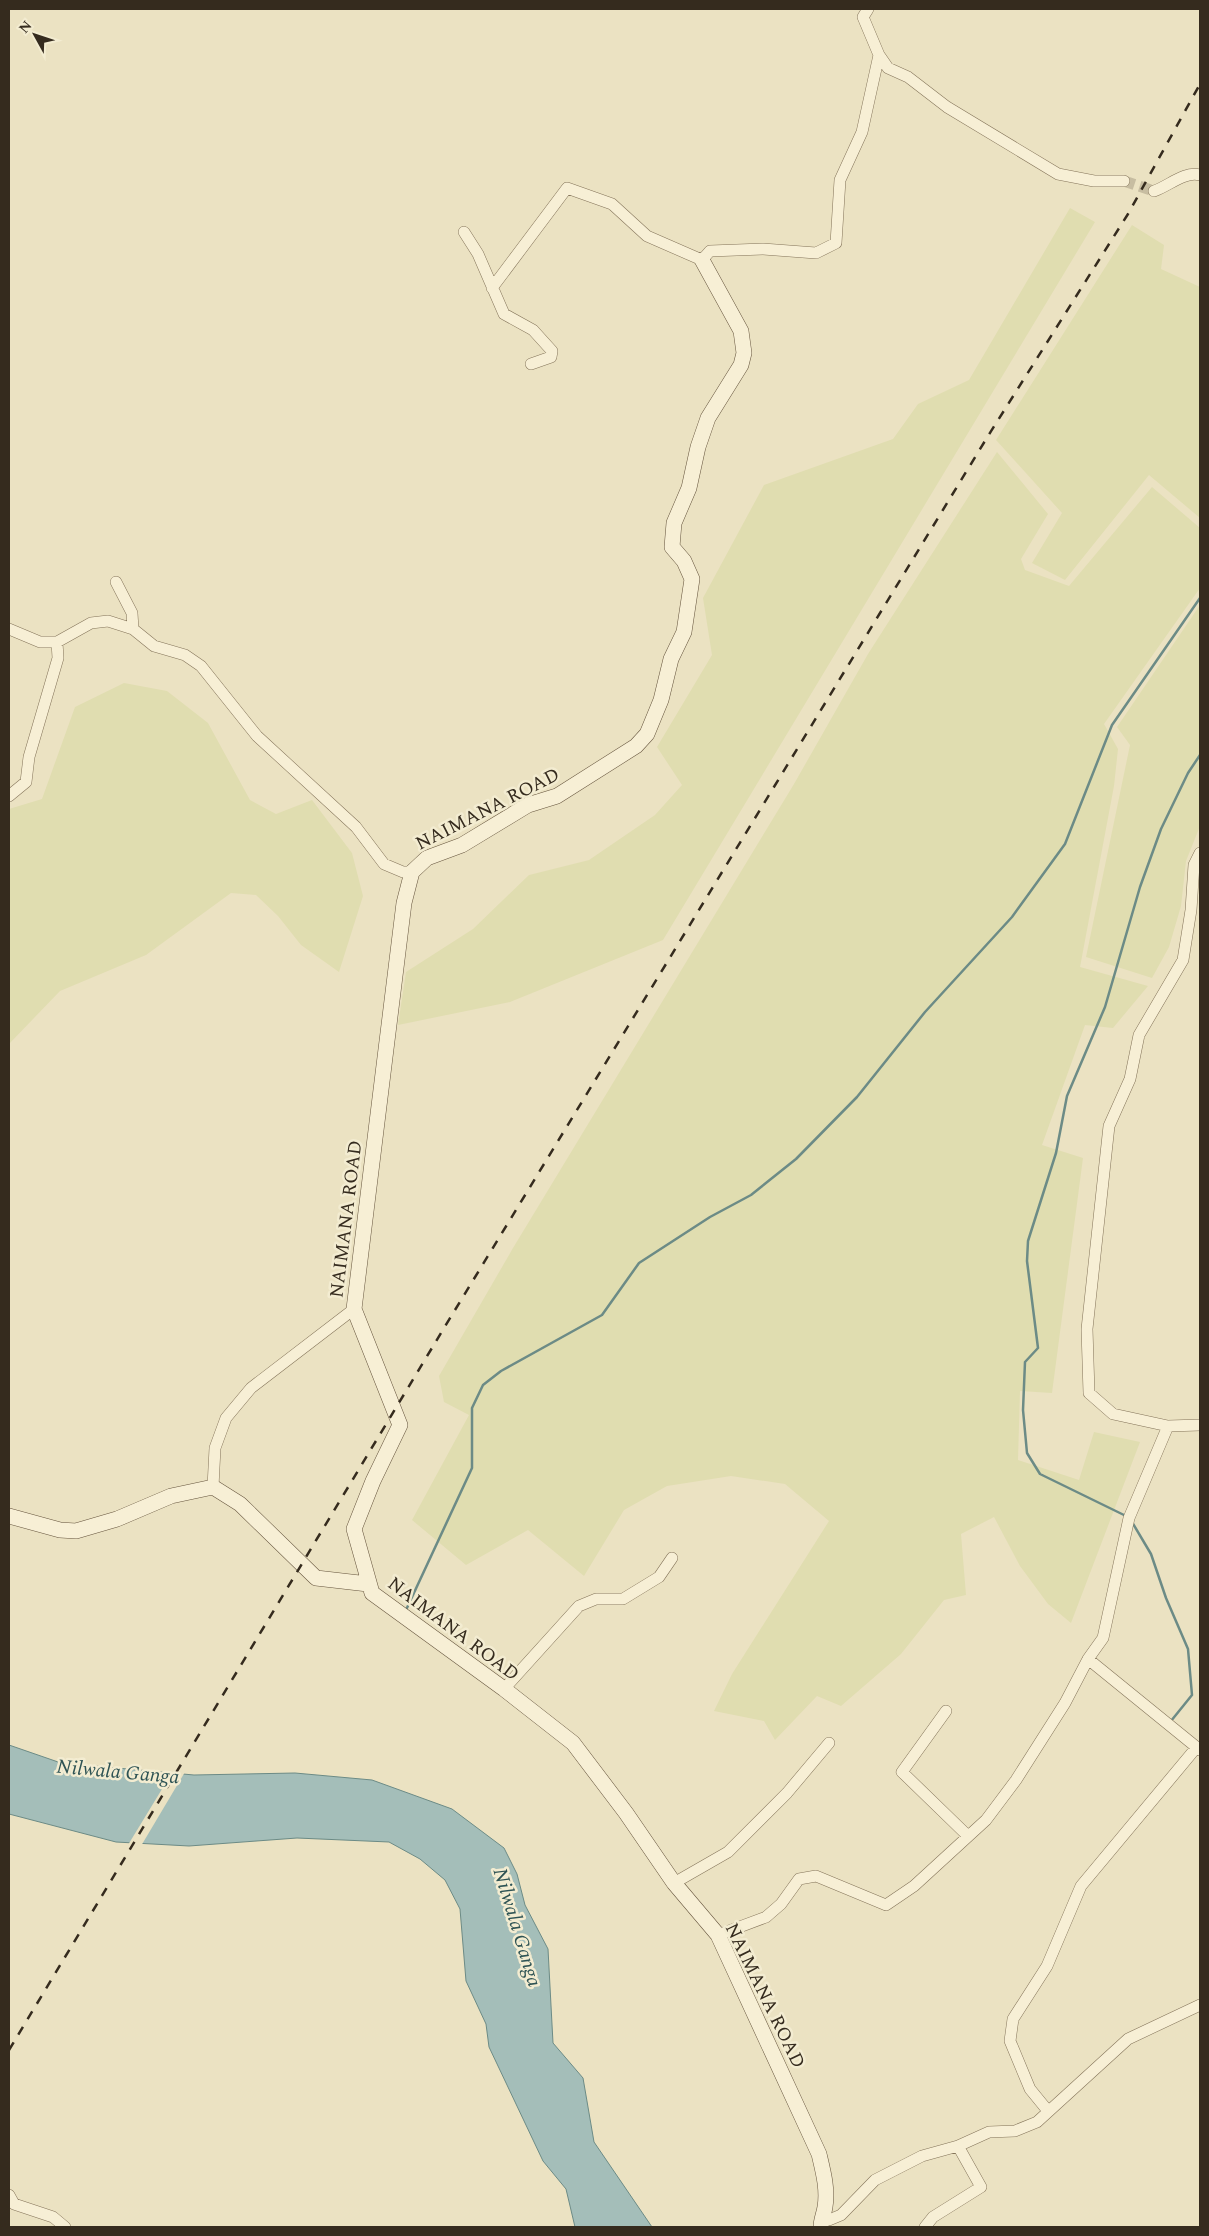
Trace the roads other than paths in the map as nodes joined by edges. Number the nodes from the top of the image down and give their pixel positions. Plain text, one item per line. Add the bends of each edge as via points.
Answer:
1 (868, 9) edge
2 (880, 55) junction
3 (1200, 175) edge
4 (1124, 180) tunnel mouth
5 (1154, 191) tunnel mouth
6 (464, 232) dead end
7 (702, 260) junction
8 (492, 288) junction
9 (531, 364) dead end
10 (116, 582) dead end
11 (9, 629) edge
12 (133, 629) junction
13 (57, 642) junction
14 (9, 796) edge
15 (1200, 853) edge
16 (412, 872) junction
17 (354, 1309) junction
18 (1200, 1425) edge
19 (1168, 1426) junction
20 (213, 1487) junction
21 (9, 1516) edge
22 (672, 1558) dead end
23 (368, 1584) junction
24 (1088, 1659) junction
25 (504, 1689) junction
26 (946, 1711) dead end
27 (829, 1743) dead end
28 (1198, 1749) edge
29 (968, 1836) junction
30 (674, 1882) junction
31 (718, 1934) junction
32 (1200, 2005) edge
33 (1048, 2111) junction
34 (958, 2146) junction
35 (9, 2195) edge
36 (821, 2223) edge
37 (65, 2227) edge
38 (925, 2227) edge

1 - 2 street via 863,17
2 - 4 street via 888,68 908,77 947,107 1058,174 1094,180
2 - 7 street via 862,132 840,180 836,243 816,253 763,249 710,251
3 - 5 street via 1194,173
6 - 8 street via 478,254
7 - 8 street via 647,236 612,204 567,188
7 - 16 street, NAIMANA ROAD via 741,331 744,353 708,418 689,488 674,523 672,546 692,579 684,632 671,659 661,700 647,734 636,746 557,796 528,805 462,845 427,858
8 - 9 street via 504,314 533,330 552,351 551,357
10 - 12 street via 132,612
11 - 13 street via 40,642
12 - 13 street via 108,621 91,623
12 - 16 street via 154,646 186,655 201,666 258,736 356,828 384,864 402,872
13 - 14 street via 58,658 26,782
15 - 19 street via 1194,865 1183,960 1139,1036 1130,1079 1109,1126 1087,1329 1089,1393 1113,1414
16 - 17 street, NAIMANA ROAD via 404,903
17 - 20 street via 251,1388 226,1418 215,1448
17 - 23 street, NAIMANA ROAD via 400,1425 354,1529
18 - 19 street
19 - 24 street via 1129,1518 1103,1638
20 - 21 street via 171,1496 117,1519 76,1531 60,1530
20 - 23 street via 240,1504 316,1578
22 - 25 street via 659,1577 623,1599 596,1599 579,1606
23 - 25 street, NAIMANA ROAD via 372,1593
24 - 28 street
24 - 29 street via 1016,1780 986,1820
25 - 30 street, NAIMANA ROAD via 573,1743
26 - 29 street via 902,1772
27 - 30 street via 787,1793 728,1852
28 - 33 street via 1081,1886 1047,1966 1014,2019 1010,2041 1030,2090
29 - 31 street via 914,1886 886,1905 816,1876 799,1879 782,1904 766,1917
30 - 31 street, NAIMANA ROAD
31 - 36 street, NAIMANA ROAD via 820,2154 826,2183
32 - 33 street via 1128,2040
33 - 34 street via 1037,2122 1015,2131 989,2132
34 - 36 street via 922,2156 875,2180 841,2215
34 - 38 street via 980,2187 933,2217
35 - 37 street via 14,2204 54,2217

